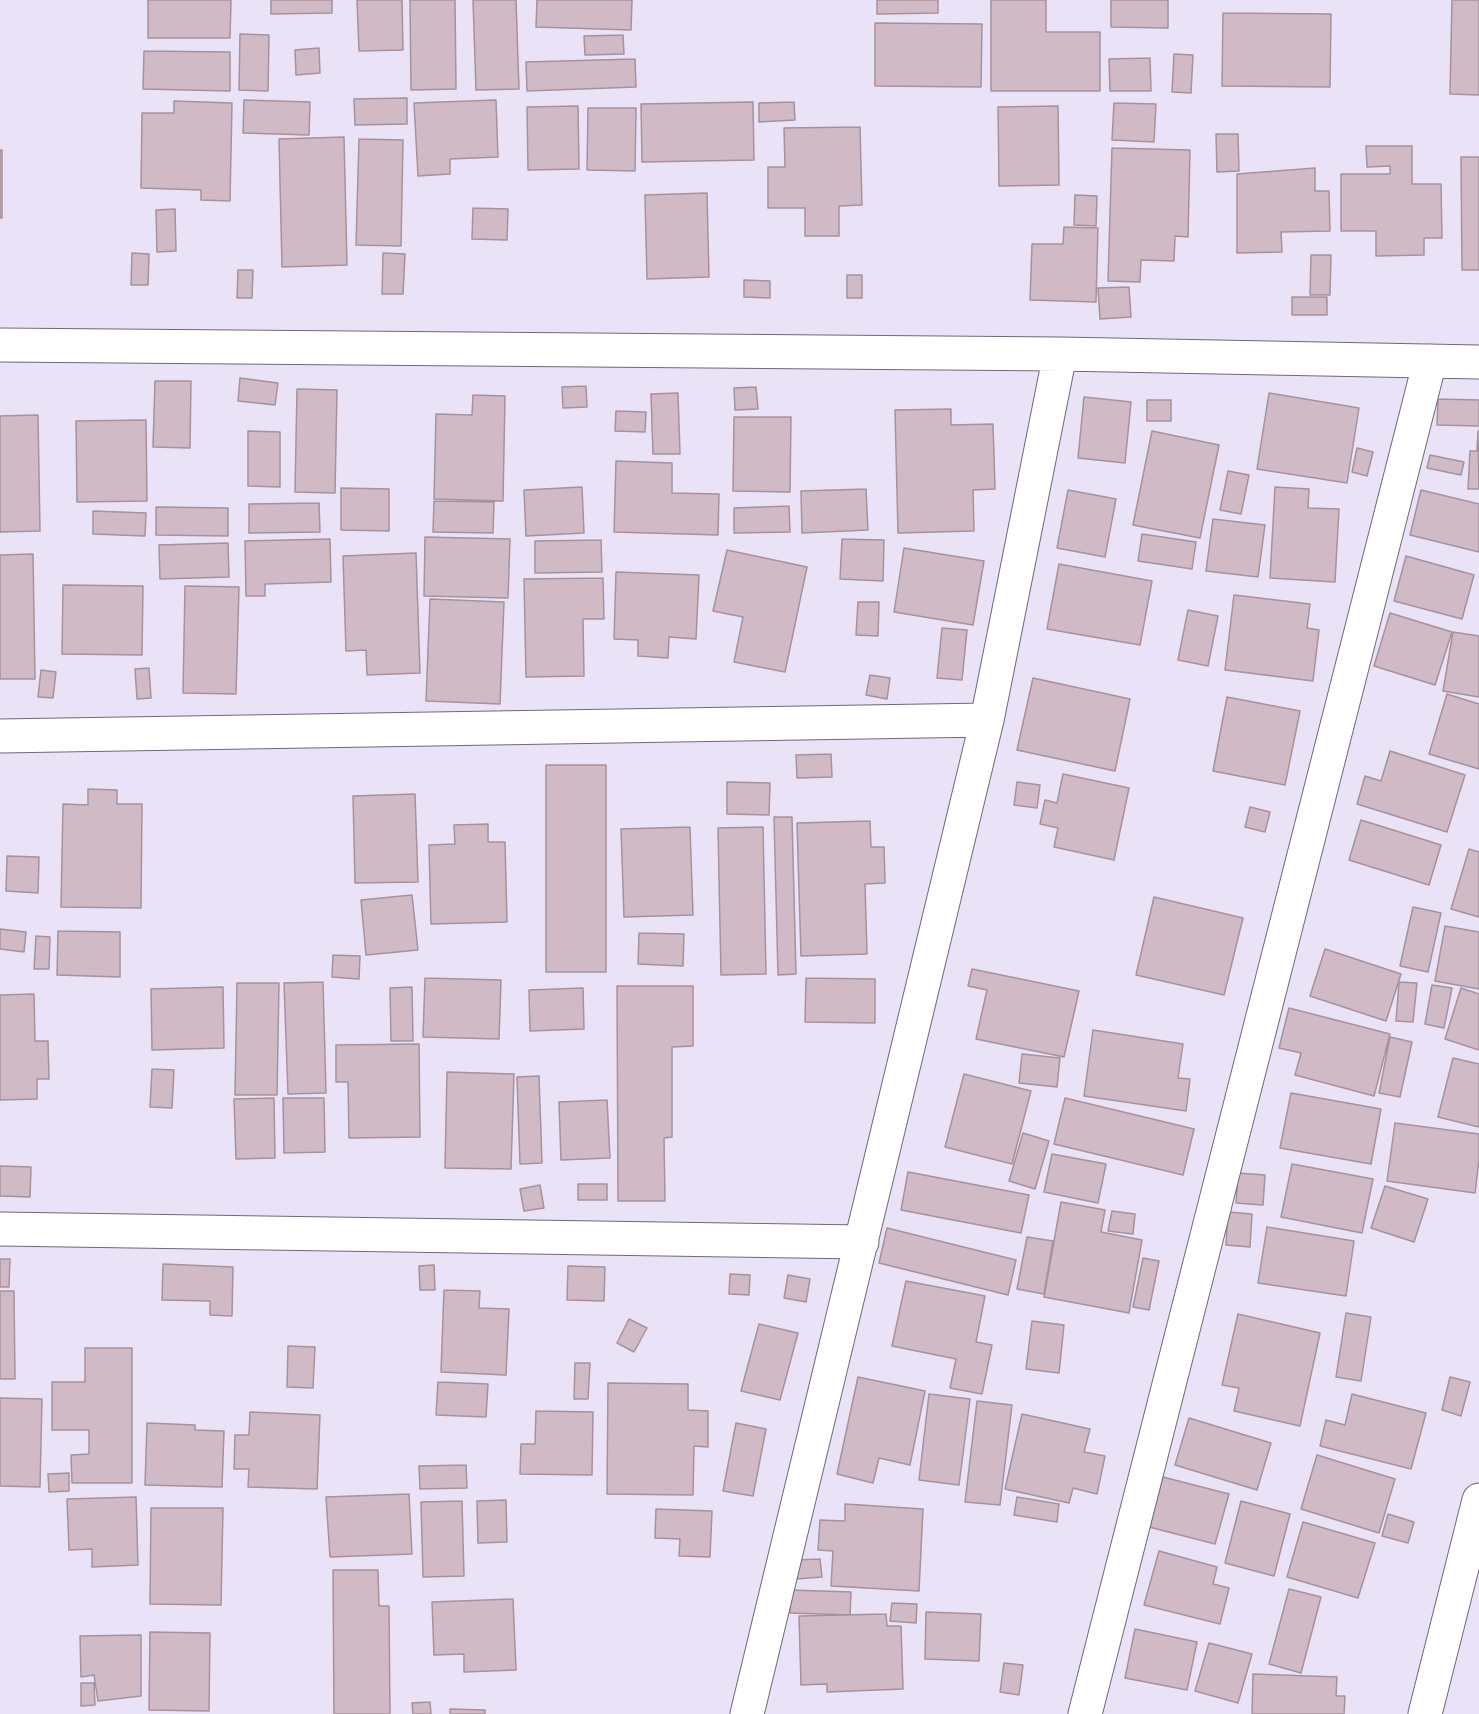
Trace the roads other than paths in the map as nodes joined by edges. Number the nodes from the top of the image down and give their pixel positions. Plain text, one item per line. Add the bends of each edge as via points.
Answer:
1 (0, 345) edge
2 (1060, 354) junction
3 (1430, 361) junction
4 (1479, 362) edge
5 (987, 720) junction
6 (0, 736) edge
7 (0, 1229) edge
8 (862, 1242) junction
9 (1479, 1500) edge
10 (747, 1714) edge
11 (1084, 1714) edge
12 (1425, 1714) edge

1 - 2 street
2 - 3 street
2 - 5 street
3 - 4 street
3 - 11 street
5 - 6 street
5 - 8 street
7 - 8 street
8 - 10 street
9 - 12 street

